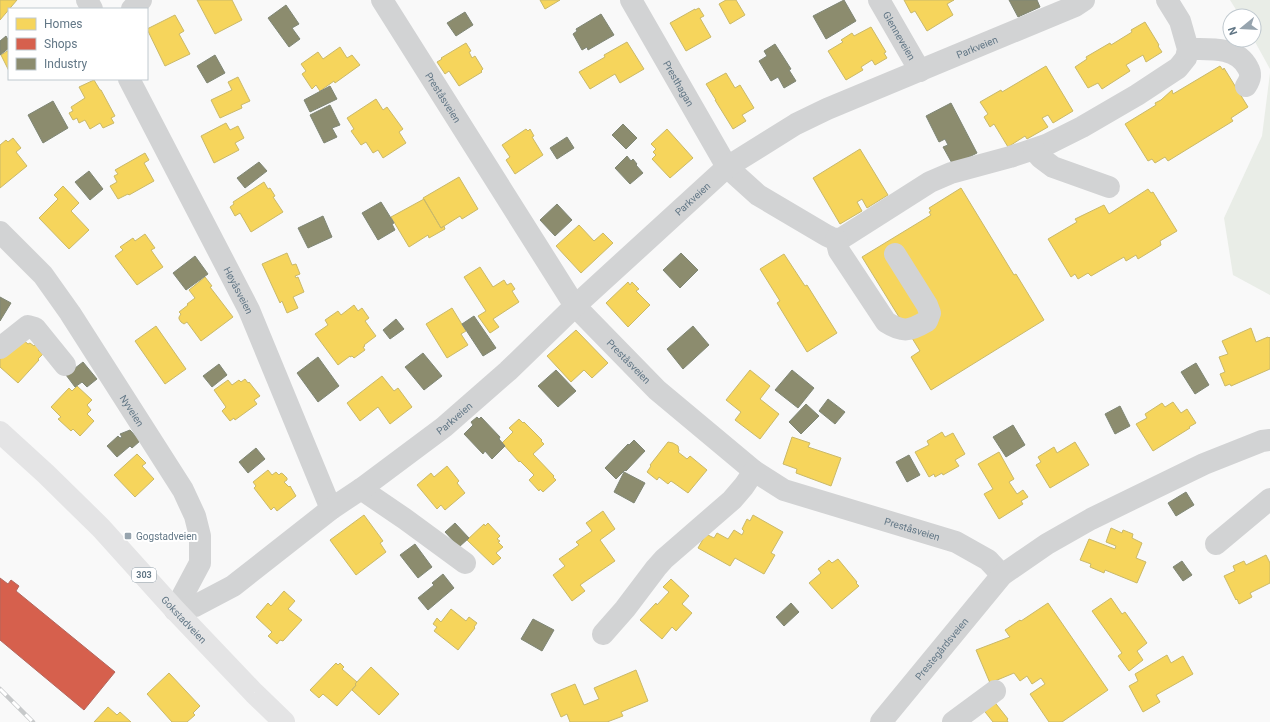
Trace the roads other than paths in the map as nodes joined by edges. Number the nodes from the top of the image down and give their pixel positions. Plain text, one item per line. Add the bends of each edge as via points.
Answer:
1 (141, 0) edge
2 (382, 0) edge
3 (631, 0) edge
4 (879, 0) edge
5 (1084, 0) edge
6 (1167, 0) edge
7 (133, 8) edge
8 (1188, 49) junction
9 (920, 71) junction
10 (130, 80) edge
11 (1246, 86) dead end
12 (1034, 150) junction
13 (727, 167) junction
14 (1110, 187) dead end
15 (0, 232) edge
16 (836, 239) junction
17 (895, 254) dead end
18 (575, 306) junction
19 (0, 348) edge
20 (65, 365) dead end
21 (0, 432) edge
22 (1270, 440) edge
23 (754, 471) junction
24 (361, 489) junction
25 (1270, 499) edge
26 (331, 509) junction
27 (1216, 544) dead end
28 (465, 563) dead end
29 (1002, 575) junction
30 (175, 610) junction
31 (603, 634) dead end
32 (995, 691) dead end
33 (284, 722) edge
34 (881, 722) edge
35 (953, 722) edge

1 - 7 street
2 - 18 street, Preståsveien
3 - 13 street, Presthagan
4 - 9 street, Glenneveien
5 - 9 street, Parkveien
6 - 8 street via 1180,21
8 - 11 street via 1220,49 1238,56 1250,71 1250,79
8 - 12 street via 1186,58 1178,68 1137,95 1082,127
9 - 13 street, Parkveien via 796,124
10 - 26 street, Høyåsveien via 249,310
12 - 14 street via 1052,167
12 - 16 street via 951,173 930,182 842,238
13 - 16 street, Presthagan via 758,196
13 - 18 street, Parkveien
15 - 30 street, Nyveien via 43,275 70,313 183,490 195,516 200,536 200,563
16 - 17 street via 839,251 886,322 907,330 927,321 930,313
18 - 23 street, Preståsveien via 658,390
18 - 24 street, Parkveien via 508,371 444,427
19 - 20 street via 28,326 35,328
21 - 30 main road, Gokstadveien / 303 via 101,528
22 - 29 street, Prestegårdsveien via 1204,464 1091,519 1047,544
23 - 29 street, Preståsveien via 784,490 956,542 988,560
23 - 31 street via 732,500 664,559
24 - 26 street, Parkveien
24 - 28 street
25 - 27 street
26 - 30 street, Parkveien via 233,586 195,606
29 - 34 street, Prestegårdsveien
30 - 33 main road, Gokstadveien / 303
32 - 35 street

